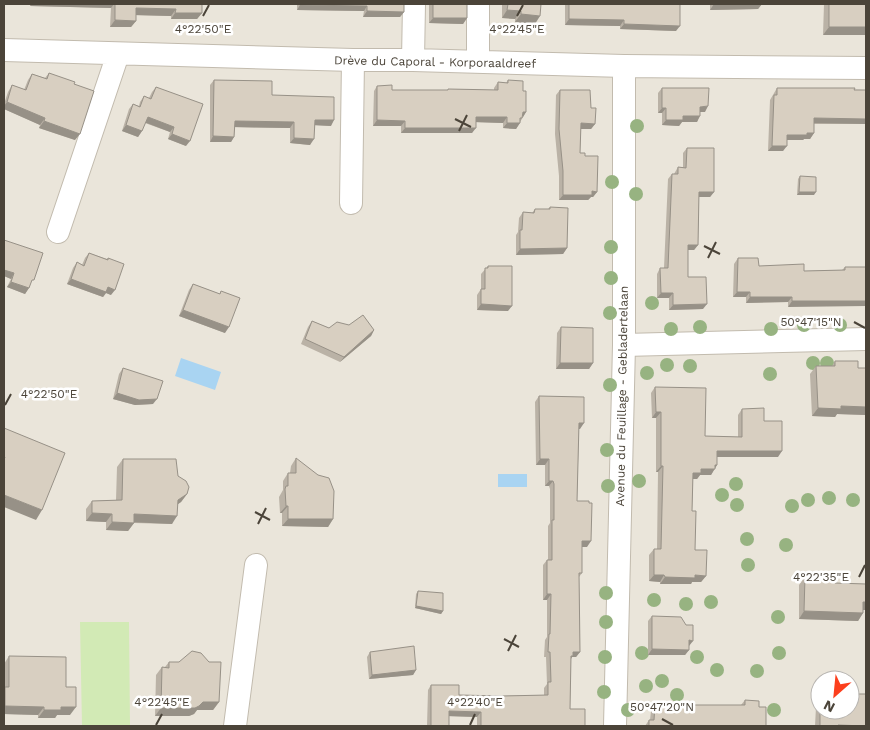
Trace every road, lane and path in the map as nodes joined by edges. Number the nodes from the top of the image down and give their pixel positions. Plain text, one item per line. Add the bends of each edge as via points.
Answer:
1 (414, 4) edge
2 (478, 4) edge
3 (13, 51) edge
4 (118, 54) junction
5 (353, 60) junction
6 (413, 60) junction
7 (478, 62) junction
8 (624, 66) junction
9 (866, 68) edge
10 (351, 204) dead end
11 (58, 232) dead end
12 (866, 339) edge
13 (624, 345) junction
14 (256, 565) dead end
15 (235, 726) edge
16 (615, 726) edge

1 - 6 street
2 - 7 street
3 - 4 street, Drève du Caporal - Korporaaldreef
4 - 5 street, Drève du Caporal - Korporaaldreef
4 - 11 street
5 - 6 street, Drève du Caporal - Korporaaldreef
5 - 10 street
6 - 7 street, Drève du Caporal - Korporaaldreef
7 - 8 street, Drève du Caporal - Korporaaldreef
8 - 9 street, Drève du Caporal - Korporaaldreef
8 - 13 street, Avenue du Feuillage - Gebladertelaan
12 - 13 street
13 - 16 street, Avenue du Feuillage - Gebladertelaan
14 - 15 street

